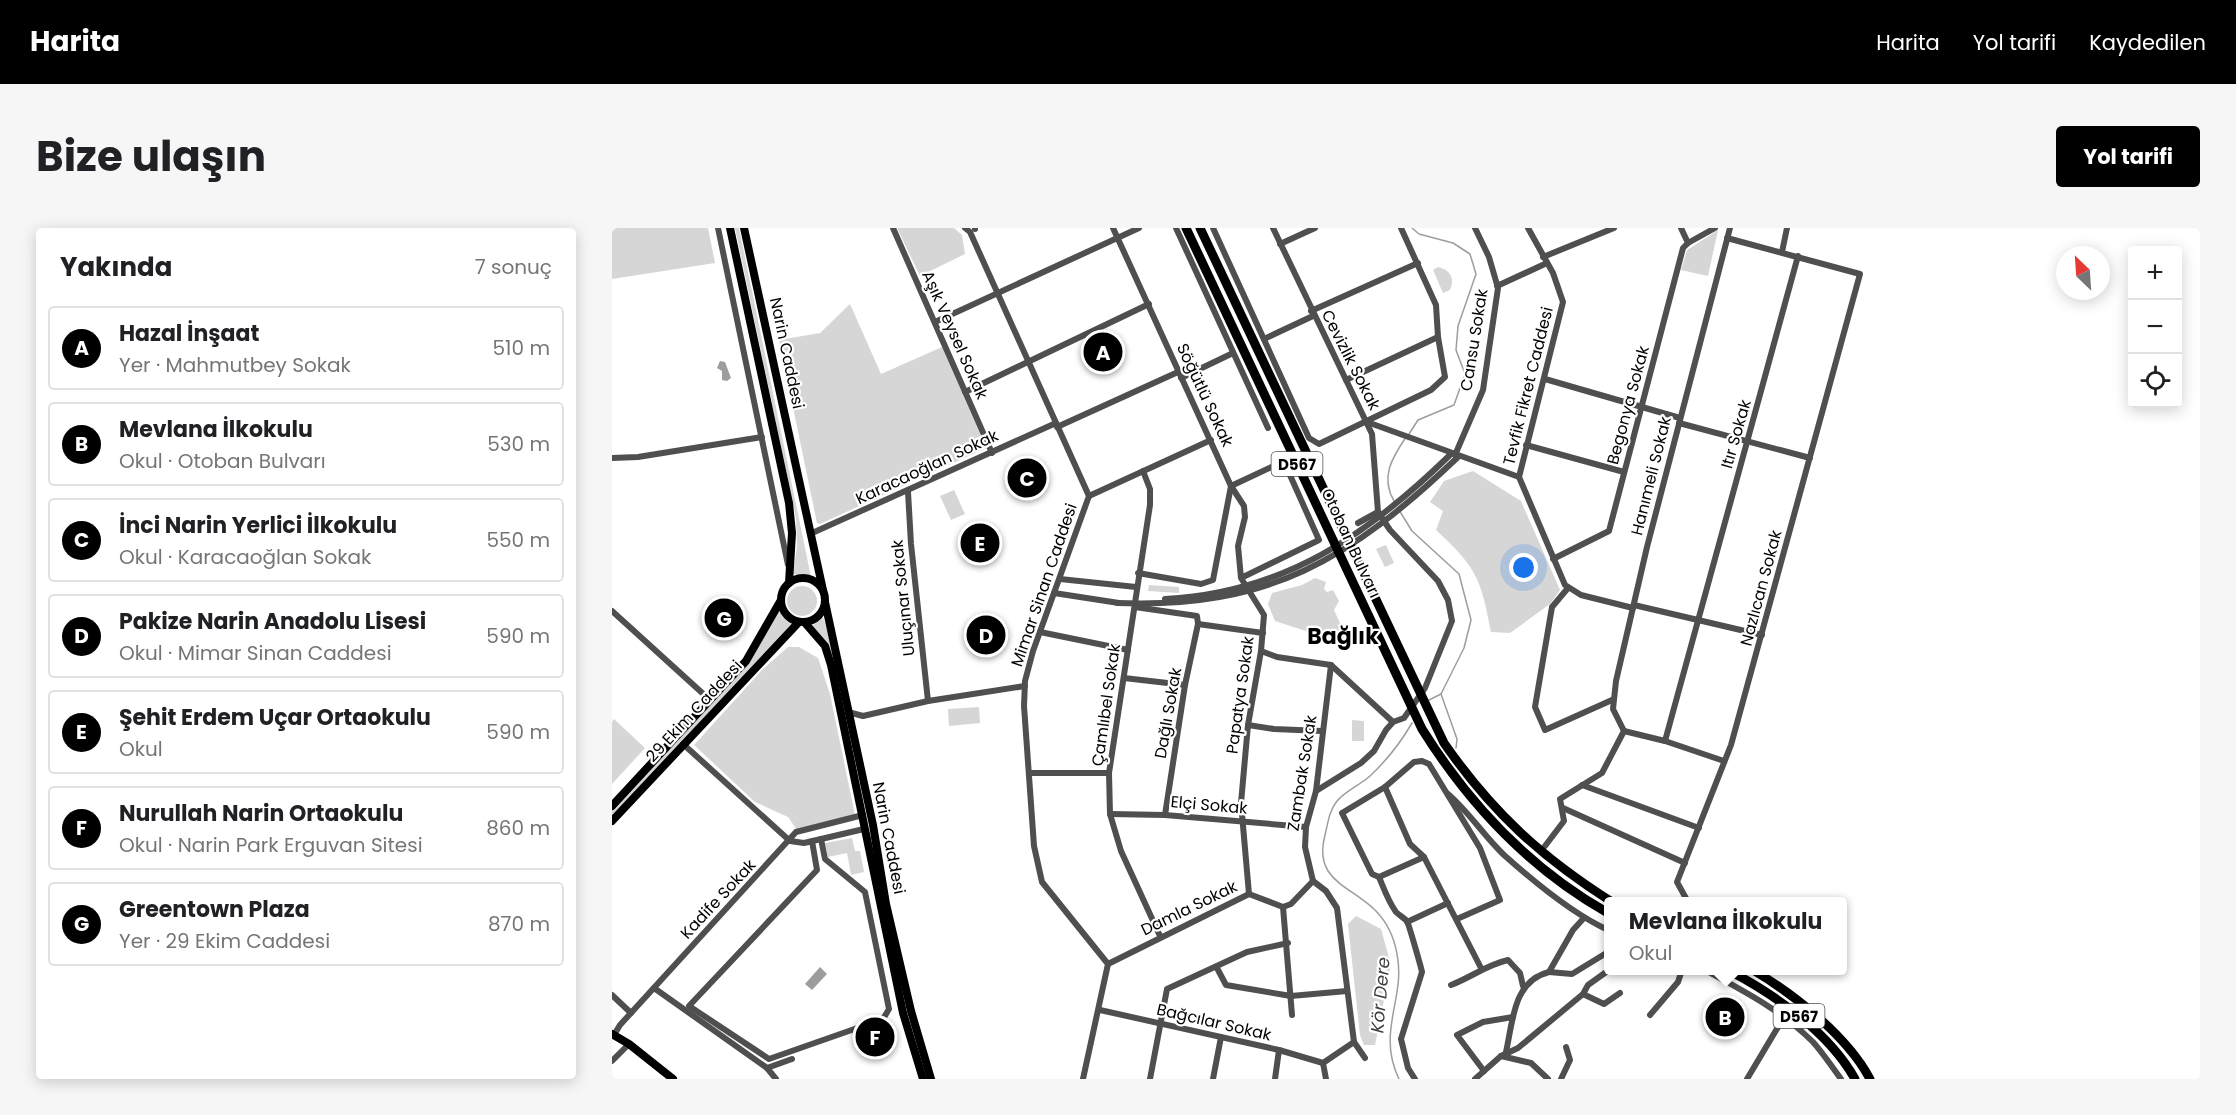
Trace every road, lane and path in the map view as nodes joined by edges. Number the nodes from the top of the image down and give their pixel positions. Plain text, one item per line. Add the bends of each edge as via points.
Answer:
1 (718, 228) edge
2 (730, 228) edge
3 (744, 228) edge
4 (892, 228) edge
5 (1113, 228) edge
6 (1139, 228) edge
7 (1176, 228) edge
8 (1186, 228) edge
9 (1200, 228) edge
10 (1213, 228) edge
11 (1273, 228) edge
12 (1315, 228) edge
13 (1401, 228) edge
14 (1474, 228) edge
15 (1528, 228) edge
16 (1614, 228) edge
17 (1681, 228) edge
18 (1715, 228) edge
19 (1730, 228) edge
20 (1787, 228) edge
21 (972, 229) edge
22 (1118, 238) junction
23 (1727, 238) junction
24 (1688, 243) junction
25 (1280, 244) junction
26 (1782, 252) junction
27 (1798, 256) junction
28 (1545, 260) junction
29 (1418, 263) junction
30 (1497, 286) junction
31 (997, 295) junction
32 (1149, 304) junction
33 (1312, 313) junction
34 (935, 322) junction
35 (1438, 337) junction
36 (1264, 339) junction
37 (1233, 353) junction
38 (1029, 363) junction
39 (1180, 375) junction
40 (1545, 379) junction
41 (1346, 380) junction
42 (965, 392) junction
43 (1640, 405) junction
44 (1680, 420) junction
45 (1367, 422) junction
46 (1056, 425) junction
47 (1268, 428) dead end
48 (762, 437) junction
49 (1211, 440) junction
50 (1748, 441) junction
51 (1526, 445) junction
52 (992, 453) junction
53 (1454, 455) junction
54 (612, 458) edge
55 (1810, 458) junction
56 (1143, 471) junction
57 (1624, 472) junction
58 (1519, 477) junction
59 (1232, 486) junction
60 (908, 492) junction
61 (1089, 496) junction
62 (1244, 506) joint
63 (1378, 512) junction
64 (1358, 523) dead end
65 (810, 534) junction
66 (1552, 559) junction
67 (1138, 573) junction
68 (789, 578) junction
69 (1241, 578) junction
70 (1060, 579) junction
71 (1136, 587) junction
72 (1568, 588) junction
73 (823, 590) junction
74 (1054, 593) junction
75 (780, 600) junction
76 (825, 602) junction
77 (1134, 604) junction
78 (1634, 606) junction
79 (612, 612) edge
80 (1197, 620) junction
81 (1700, 620) junction
82 (802, 623) junction
83 (1040, 632) junction
84 (1263, 633) junction
85 (1762, 635) junction
86 (1128, 650) junction
87 (1261, 651) junction
88 (1331, 665) junction
89 (1124, 678) junction
90 (1185, 685) junction
91 (1025, 686) junction
92 (710, 700) junction
93 (1612, 700) junction
94 (928, 701) junction
95 (848, 712) junction
96 (863, 716) junction
97 (1394, 722) junction
98 (1248, 725) junction
99 (851, 727) junction
100 (1322, 730) junction
101 (1624, 731) junction
102 (1665, 741) junction
103 (683, 744) junction
104 (1724, 761) junction
105 (1110, 772) junction
106 (1029, 773) junction
107 (1582, 785) junction
108 (1385, 787) junction
109 (1316, 791) junction
110 (1445, 791) junction
111 (612, 806) edge
112 (1563, 808) junction
113 (1110, 814) junction
114 (863, 815) junction
115 (1165, 815) junction
116 (612, 821) edge
117 (1243, 821) junction
118 (1306, 827) junction
119 (1699, 828) junction
120 (864, 829) junction
121 (821, 839) junction
122 (790, 841) junction
123 (812, 842) junction
124 (1545, 846) dead end
125 (1424, 856) junction
126 (1685, 863) junction
127 (1379, 877) junction
128 (1313, 881) junction
129 (1249, 894) junction
130 (1604, 897) edge
131 (1685, 897) edge
132 (1448, 903) junction
133 (1283, 907) junction
134 (1604, 910) edge
135 (1457, 919) junction
136 (1583, 919) junction
137 (1407, 921) junction
138 (1604, 928) edge
139 (1160, 936) junction
140 (1288, 943) junction
141 (1604, 954) edge
142 (1108, 964) junction
143 (1217, 968) junction
144 (1481, 968) junction
145 (1549, 972) junction
146 (1604, 973) edge
147 (1680, 975) edge
148 (1714, 975) edge
149 (1737, 975) edge
150 (1760, 975) edge
151 (1451, 985) dead end
152 (1523, 986) junction
153 (654, 988) junction
154 (1347, 991) junction
155 (1620, 993) dead end
156 (1583, 994) junction
157 (612, 995) edge
158 (1291, 996) junction
159 (1100, 1010) junction
160 (632, 1013) junction
161 (1292, 1015) dead end
162 (1650, 1015) dead end
163 (1514, 1017) junction
164 (1784, 1017) junction
165 (1160, 1024) junction
166 (1473, 1027) junction
167 (1457, 1028) dead end
168 (613, 1034) edge
169 (1221, 1037) junction
170 (1354, 1042) junction
171 (629, 1044) junction
172 (1566, 1047) dead end
173 (1279, 1050) junction
174 (1504, 1054) junction
175 (1365, 1058) dead end
176 (792, 1059) dead end
177 (612, 1061) edge
178 (1323, 1063) junction
179 (766, 1068) junction
180 (1484, 1071) junction
181 (672, 1079) edge
182 (776, 1079) edge
183 (923, 1079) edge
184 (931, 1079) edge
185 (1083, 1079) edge
186 (1150, 1079) edge
187 (1214, 1079) edge
188 (1275, 1079) edge
189 (1326, 1079) edge
190 (1415, 1079) edge
191 (1475, 1079) edge
192 (1548, 1079) edge
193 (1561, 1079) edge
194 (1747, 1079) edge
195 (1841, 1079) edge
196 (1855, 1079) edge
197 (1870, 1079) edge

1 - 48 street
2 - 68 main road, Narin Caddesi via 789,503
3 - 65 main road, Narin Caddesi
4 - 34 street, Aşık Veysel Sokak
5 - 22 street, Söğütlü Sokak
6 - 22 street
7 - 37 street
8 - 134 highway, Otoban Bulvarı / D567 via 1422,729 1466,794 1502,833 1564,884
9 - 130 highway, Otoban Bulvarı / D567 via 1444,743 1474,786 1504,819 1569,874
10 - 36 street
11 - 25 street, Cevizlik Sokak
12 - 25 street
13 - 29 street
14 - 30 street, Cansu Sokak via 1489,257
15 - 28 street, Tevfik Fikret Caddesi
16 - 28 street
17 - 24 street
18 - 24 street
19 - 23 street, Hanımeli Sokak
20 - 26 street
21 - 31 street, Mimar Sinan Caddesi
22 - 31 street
22 - 32 street, Söğütlü Sokak
23 - 26 street
23 - 44 street, Hanımeli Sokak
24 - 43 street, Begonya Sokak via 1683,248
25 - 33 street, Cevizlik Sokak
26 - 27 street
27 - 50 street, Itır Sokak
27 - 55 street, Nazlıcan Sokak via 1860,274
28 - 30 street
28 - 40 street, Tevfik Fikret Caddesi via 1563,302
29 - 33 street
29 - 35 street via 1436,305
30 - 53 street, Cansu Sokak via 1483,390
31 - 34 street
31 - 38 street, Mimar Sinan Caddesi
32 - 38 street
32 - 39 street, Söğütlü Sokak
33 - 36 street
33 - 41 street, Cevizlik Sokak
34 - 42 street, Aşık Veysel Sokak
35 - 41 street
35 - 45 street via 1445,376 1431,390
36 - 45 street via 1309,438 1319,444
37 - 39 street, Karacaoğlan Sokak
37 - 47 street
38 - 42 street
38 - 46 street, Mimar Sinan Caddesi
39 - 46 street, Karacaoğlan Sokak
39 - 49 street, Söğütlü Sokak
40 - 43 street
40 - 51 street, Tevfik Fikret Caddesi
41 - 45 street, Cevizlik Sokak
42 - 52 street, Aşık Veysel Sokak
43 - 44 street
43 - 57 street, Begonya Sokak
44 - 50 street
44 - 78 street, Hanımeli Sokak
45 - 53 street, Cevizlik Sokak
45 - 63 street via 1375,450
46 - 52 street, Karacaoğlan Sokak
46 - 61 street, Mimar Sinan Caddesi
48 - 54 street
48 - 68 street
49 - 56 street
49 - 59 street, Söğütlü Sokak
50 - 55 street
50 - 81 street, Itır Sokak
51 - 57 street
51 - 58 street, Tevfik Fikret Caddesi
52 - 60 street, Karacaoğlan Sokak
53 - 58 street, Cevizlik Sokak
53 - 77 street via 1389,520 1312,568 1275,583 1210,596
55 - 85 street, Nazlıcan Sokak
56 - 61 street
56 - 67 street, Çamlıbel Sokak via 1150,489
57 - 66 street, Begonya Sokak via 1609,531
58 - 66 street, Tevfik Fikret Caddesi
59 - 62 street, Söğütlü Sokak
59 - 67 street via 1213,580 1201,584
59 - 69 street via 1285,464 1319,540
60 - 65 street, Karacaoğlan Sokak
60 - 94 street, Uluçınar Sokak
61 - 70 street, Mimar Sinan Caddesi
62 - 69 street, Papatya Sokak via 1238,546
63 - 64 street
63 - 97 street via 1438,581 1448,600 1452,621 1425,688 1404,718
65 - 73 main road, Narin Caddesi
66 - 72 street, Tevfik Fikret Caddesi
67 - 71 street, Çamlıbel Sokak
68 - 73 main road via 807,578
68 - 75 main road
69 - 84 street, Papatya Sokak via 1264,615
70 - 71 street
70 - 74 street, Mimar Sinan Caddesi
71 - 77 street, Çamlıbel Sokak
72 - 78 street via 1581,595
72 - 93 street via 1552,607 1535,707 1545,730
73 - 76 main road
74 - 77 street
74 - 83 street, Mimar Sinan Caddesi
75 - 82 main road via 784,612
75 - 92 main road, 29 Ekim Caddesi via 746,661
76 - 82 main road via 821,613
76 - 95 main road, Narin Caddesi
77 - 80 street
77 - 86 street, Çamlıbel Sokak
78 - 81 street
78 - 93 street, Hanımeli Sokak
79 - 92 street
80 - 84 street
80 - 90 street, Dağlı Sokak
81 - 85 street
81 - 102 street, Itır Sokak
82 - 103 main road, 29 Ekim Caddesi
82 - 114 main road, Narin Caddesi via 825,646
83 - 86 street
83 - 91 street, Mimar Sinan Caddesi
84 - 87 street, Papatya Sokak
85 - 104 street, Nazlıcan Sokak
86 - 89 street, Çamlıbel Sokak
87 - 88 street
87 - 98 street, Papatya Sokak
88 - 97 street
88 - 100 street, Zambak Sokak
89 - 90 street
89 - 105 street, Çamlıbel Sokak
90 - 115 street, Dağlı Sokak
91 - 94 street
91 - 106 street, Mimar Sinan Caddesi
92 - 111 main road, 29 Ekim Caddesi
93 - 101 street
94 - 96 street
95 - 96 street
95 - 99 main road, Narin Caddesi
96 - 99 street
97 - 109 street via 1361,763
98 - 100 street
98 - 117 street, Papatya Sokak
99 - 184 main road, Narin Caddesi via 908,1001
100 - 109 street, Zambak Sokak
101 - 102 street
101 - 107 street via 1602,773
102 - 104 street
103 - 116 main road, 29 Ekim Caddesi
103 - 122 street
104 - 119 street, Nazlıcan Sokak
105 - 106 street
105 - 113 street, Çamlıbel Sokak
106 - 142 street, Mimar Sinan Caddesi via 1034,846 1044,886
107 - 112 street via 1560,799
107 - 119 street
108 - 110 street via 1414,762 1422,760 1429,764
108 - 125 street via 1410,844
108 - 127 street via 1342,813 1372,874
109 - 118 street, Zambak Sokak
110 - 135 street via 1480,848 1500,900
110 - 136 street via 1505,855
112 - 124 street via 1564,821
112 - 126 street
113 - 115 street, Elçi Sokak
113 - 139 street, Çamlıbel Sokak via 1121,851
114 - 120 main road, Narin Caddesi
114 - 122 street, Kadife Sokak via 796,832
115 - 117 street, Elçi Sokak
117 - 118 street, Elçi Sokak
117 - 129 street, Papatya Sokak
118 - 128 street, Zambak Sokak via 1305,847
119 - 126 street, Nazlıcan Sokak
120 - 121 street
120 - 183 main road, Narin Caddesi via 902,1020
121 - 123 street
121 - 123 street via 825,859 865,892 889,1009 883,1019 769,1059 689,1006 817,870
122 - 123 street
122 - 153 street, Kadife Sokak
125 - 127 street
125 - 132 street
126 - 131 street, Nazlıcan Sokak via 1677,882
127 - 137 street via 1387,898
128 - 133 street
128 - 154 street via 1326,891 1337,908
129 - 133 street, Damla Sokak
129 - 139 street, Damla Sokak
132 - 135 street
132 - 137 street
133 - 140 street
135 - 144 street
136 - 138 street
136 - 145 street
137 - 190 street via 1422,972 1401,1039
139 - 142 street, Damla Sokak
140 - 143 street via 1247,952
140 - 158 street
141 - 145 street via 1572,974
142 - 159 street
143 - 158 street via 1226,985
143 - 165 street via 1167,989
144 - 151 street via 1474,976
144 - 152 street via 1508,960 1520,973
145 - 152 street
146 - 156 street
147 - 162 street
148 - 164 street
149 - 196 highway, D567 via 1804,1020
150 - 197 highway, D567 via 1808,1009
152 - 163 street
153 - 160 street, Kadife Sokak
153 - 179 street
154 - 158 street
154 - 170 street
155 - 156 street via 1604,1004
156 - 174 street via 1518,1048
157 - 160 street
158 - 161 street
159 - 165 street, Bağcılar Sokak
159 - 185 street
160 - 168 street, Kadife Sokak
163 - 166 street
163 - 174 street
164 - 194 street
164 - 195 street via 1815,1044
165 - 169 street, Bağcılar Sokak
165 - 186 street
166 - 167 street
166 - 180 street via 1456,1035
168 - 171 main road
169 - 173 street, Bağcılar Sokak
169 - 187 street
170 - 175 street
170 - 178 street
171 - 177 street
171 - 181 main road
172 - 193 street via 1569,1060
173 - 178 street, Bağcılar Sokak
173 - 188 street
174 - 180 street
174 - 192 street via 1531,1063
176 - 179 street
178 - 189 street
179 - 182 street
180 - 191 street

